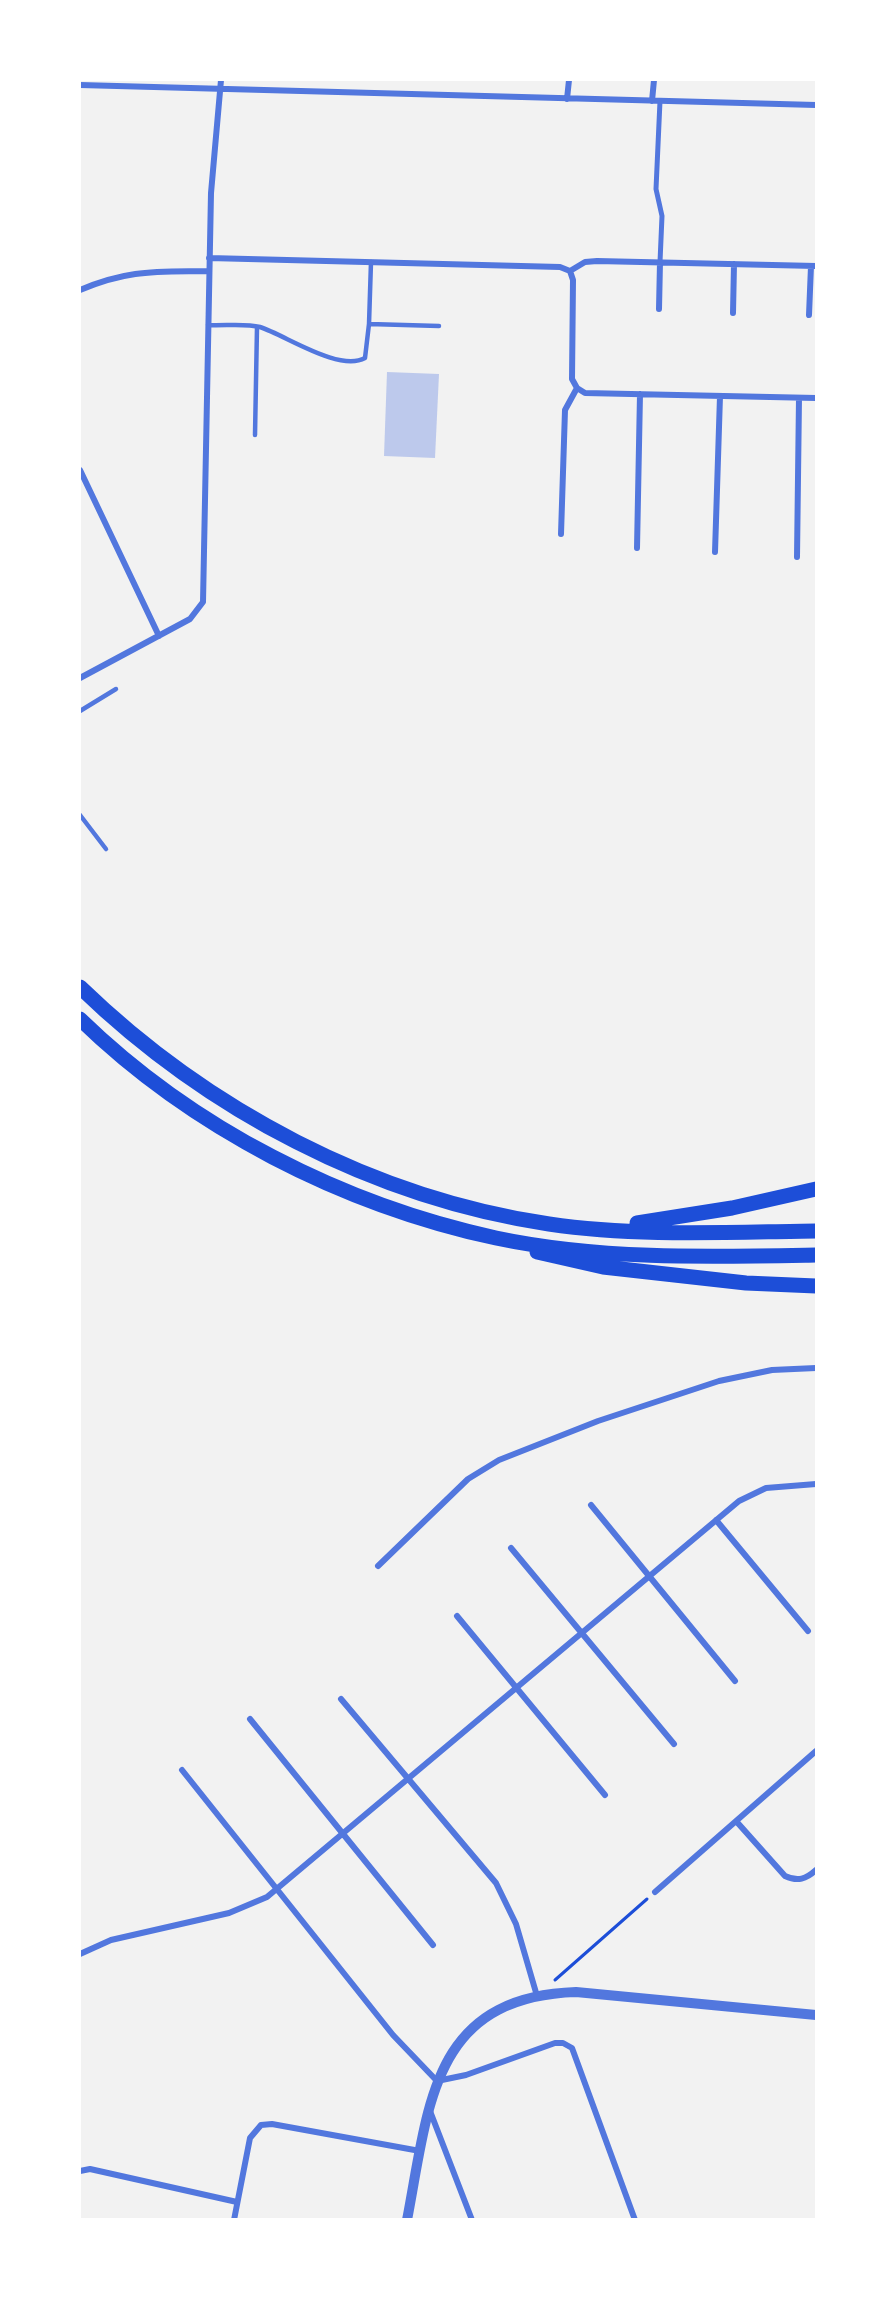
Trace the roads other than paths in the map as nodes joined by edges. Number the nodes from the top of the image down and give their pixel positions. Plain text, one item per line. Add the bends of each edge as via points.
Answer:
1 (221, 80) edge
2 (569, 80) edge
3 (654, 80) edge
4 (80, 85) edge
5 (220, 90) junction
6 (567, 99) junction
7 (652, 101) junction
8 (660, 101) junction
9 (816, 105) edge
10 (209, 258) junction
11 (371, 262) junction
12 (660, 262) junction
13 (734, 264) junction
14 (814, 266) edge
15 (209, 271) junction
16 (570, 271) junction
17 (80, 290) edge
18 (658, 309) dead end
19 (733, 313) dead end
20 (809, 315) dead end
21 (369, 324) junction
22 (208, 325) junction
23 (440, 326) dead end
24 (257, 327) junction
25 (577, 388) junction
26 (640, 394) junction
27 (720, 396) junction
28 (799, 398) junction
29 (816, 398) edge
30 (255, 435) dead end
31 (80, 470) edge
32 (561, 534) dead end
33 (637, 548) dead end
34 (715, 552) dead end
35 (797, 557) dead end
36 (159, 636) junction
37 (80, 678) edge
38 (116, 689) dead end
39 (80, 711) edge
40 (80, 814) edge
41 (106, 849) dead end
42 (80, 987) edge
43 (80, 1019) edge
44 (816, 1189) edge
45 (591, 1228) junction
46 (816, 1230) edge
47 (497, 1238) junction
48 (816, 1255) edge
49 (816, 1286) edge
50 (816, 1368) edge
51 (816, 1484) edge
52 (591, 1505) dead end
53 (716, 1520) junction
54 (511, 1548) dead end
55 (378, 1566) dead end
56 (650, 1576) junction
57 (457, 1616) dead end
58 (808, 1631) dead end
59 (582, 1633) junction
60 (735, 1681) dead end
61 (518, 1688) junction
62 (341, 1699) dead end
63 (250, 1719) dead end
64 (674, 1744) dead end
65 (816, 1751) edge
66 (182, 1770) dead end
67 (410, 1778) junction
68 (605, 1795) dead end
69 (736, 1821) junction
70 (343, 1833) junction
71 (816, 1870) edge
72 (276, 1890) junction
73 (655, 1892) road end
74 (433, 1945) dead end
75 (80, 1954) edge
76 (537, 1996) junction
77 (816, 2015) edge
78 (437, 2081) junction
79 (429, 2108) junction
80 (420, 2151) junction
81 (80, 2171) edge
82 (237, 2202) junction
83 (234, 2220) edge
84 (407, 2220) edge
85 (472, 2220) edge
86 (634, 2220) edge

1 - 5 street
2 - 6 street
3 - 7 street
4 - 5 street
5 - 6 street
5 - 10 street
6 - 7 street
7 - 8 street
8 - 9 street
8 - 12 street via 656,189 662,216
10 - 11 street
10 - 15 street
11 - 16 street via 560,267
11 - 21 lane
12 - 13 street
12 - 16 street via 591,261
12 - 18 street
13 - 14 street
13 - 19 street
14 - 20 street
15 - 17 street via 136,272
15 - 22 street
16 - 25 street via 572,379
21 - 23 lane
21 - 24 lane via 365,358 361,360 338,360
22 - 24 lane
22 - 36 street via 204,595 200,609 190,619
24 - 30 lane
25 - 26 street via 585,393
25 - 32 street via 565,410
26 - 27 street
26 - 33 street
27 - 28 street
27 - 34 street
28 - 29 street
28 - 35 street
31 - 36 street
36 - 37 street
38 - 39 lane
40 - 41 lane
42 - 45 highway via 122,1027 186,1076 284,1136 386,1181 468,1207
43 - 47 highway via 195,1110 296,1168 384,1207
44 - 45 highway via 721,1210
45 - 46 highway
47 - 48 highway via 611,1252
47 - 49 highway via 532,1251 603,1267 746,1283
50 - 55 street via 736,1376 498,1460 468,1479
51 - 53 street via 757,1491
52 - 56 street
53 - 56 street
53 - 58 street
54 - 59 street
56 - 59 street
56 - 60 street
57 - 61 street
59 - 61 street
59 - 64 street
61 - 67 street
61 - 68 street
62 - 67 street
63 - 70 street
65 - 69 street
66 - 72 street
67 - 70 street
67 - 76 street via 500,1889 516,1924
69 - 71 street via 785,1876 804,1879
69 - 73 street
70 - 72 street
70 - 74 street
72 - 75 street via 229,1913 111,1940
72 - 78 street via 393,2035
76 - 77 street via 595,1993
76 - 78 street via 496,2010 481,2021 458,2043
78 - 79 street
78 - 86 street via 466,2075 555,2043 568,2045 575,2052
79 - 80 street
79 - 85 street
80 - 82 street via 266,2124 256,2128 250,2138
80 - 84 street
81 - 82 street via 90,2169
82 - 83 street

